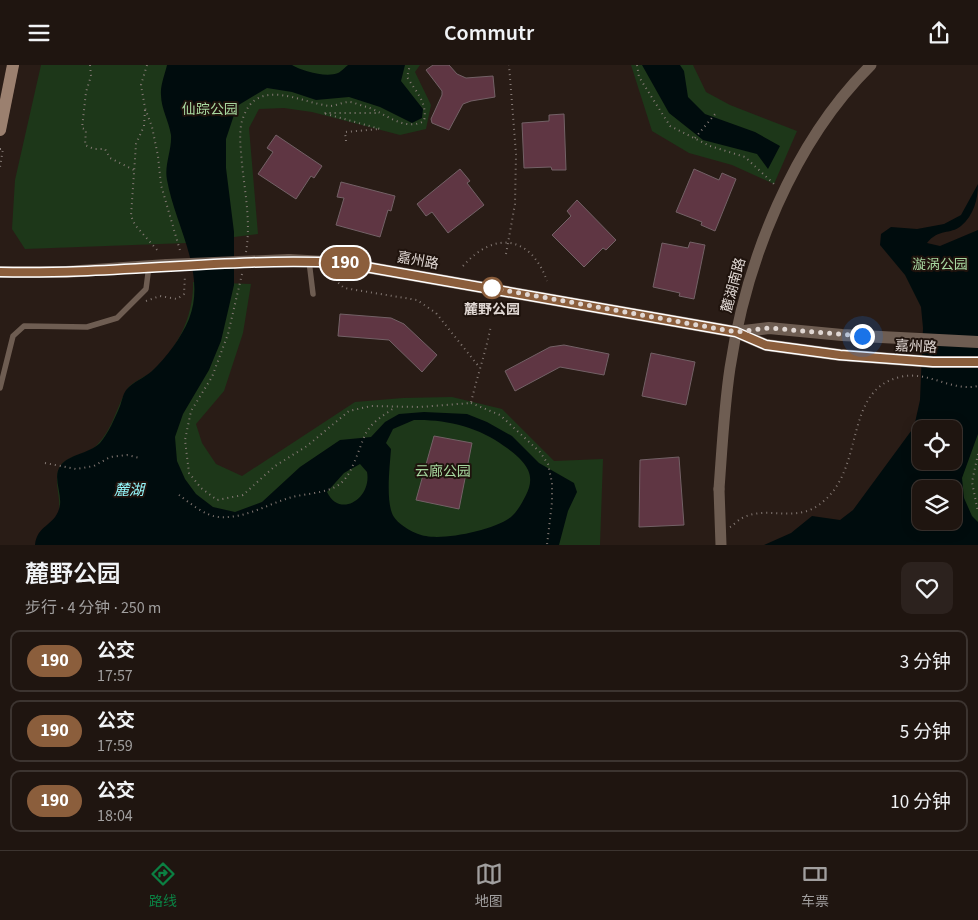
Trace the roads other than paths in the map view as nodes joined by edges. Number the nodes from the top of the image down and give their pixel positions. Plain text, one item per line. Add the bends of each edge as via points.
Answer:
1 (13, 65) edge
2 (870, 65) edge
3 (0, 130) edge
4 (309, 261) junction
5 (149, 266) junction
6 (0, 272) edge
7 (312, 294) dead end
8 (736, 332) junction
9 (978, 342) edge
10 (978, 362) edge
11 (0, 388) edge
12 (721, 545) edge

1 - 3 main road
2 - 8 street, 麓湖南路 via 849,86 805,151 780,200 758,253
4 - 5 street, 嘉州路, bridge
4 - 7 lane
4 - 8 street, 嘉州路 via 402,272
5 - 6 street, 嘉州路 via 66,272
5 - 11 lane via 146,289 117,318 87,327 24,326 13,336
8 - 9 street, 嘉州路 via 769,328
8 - 10 street, 嘉州路 via 766,345 840,355
8 - 12 street, 麓湖南路, bridge via 719,489

